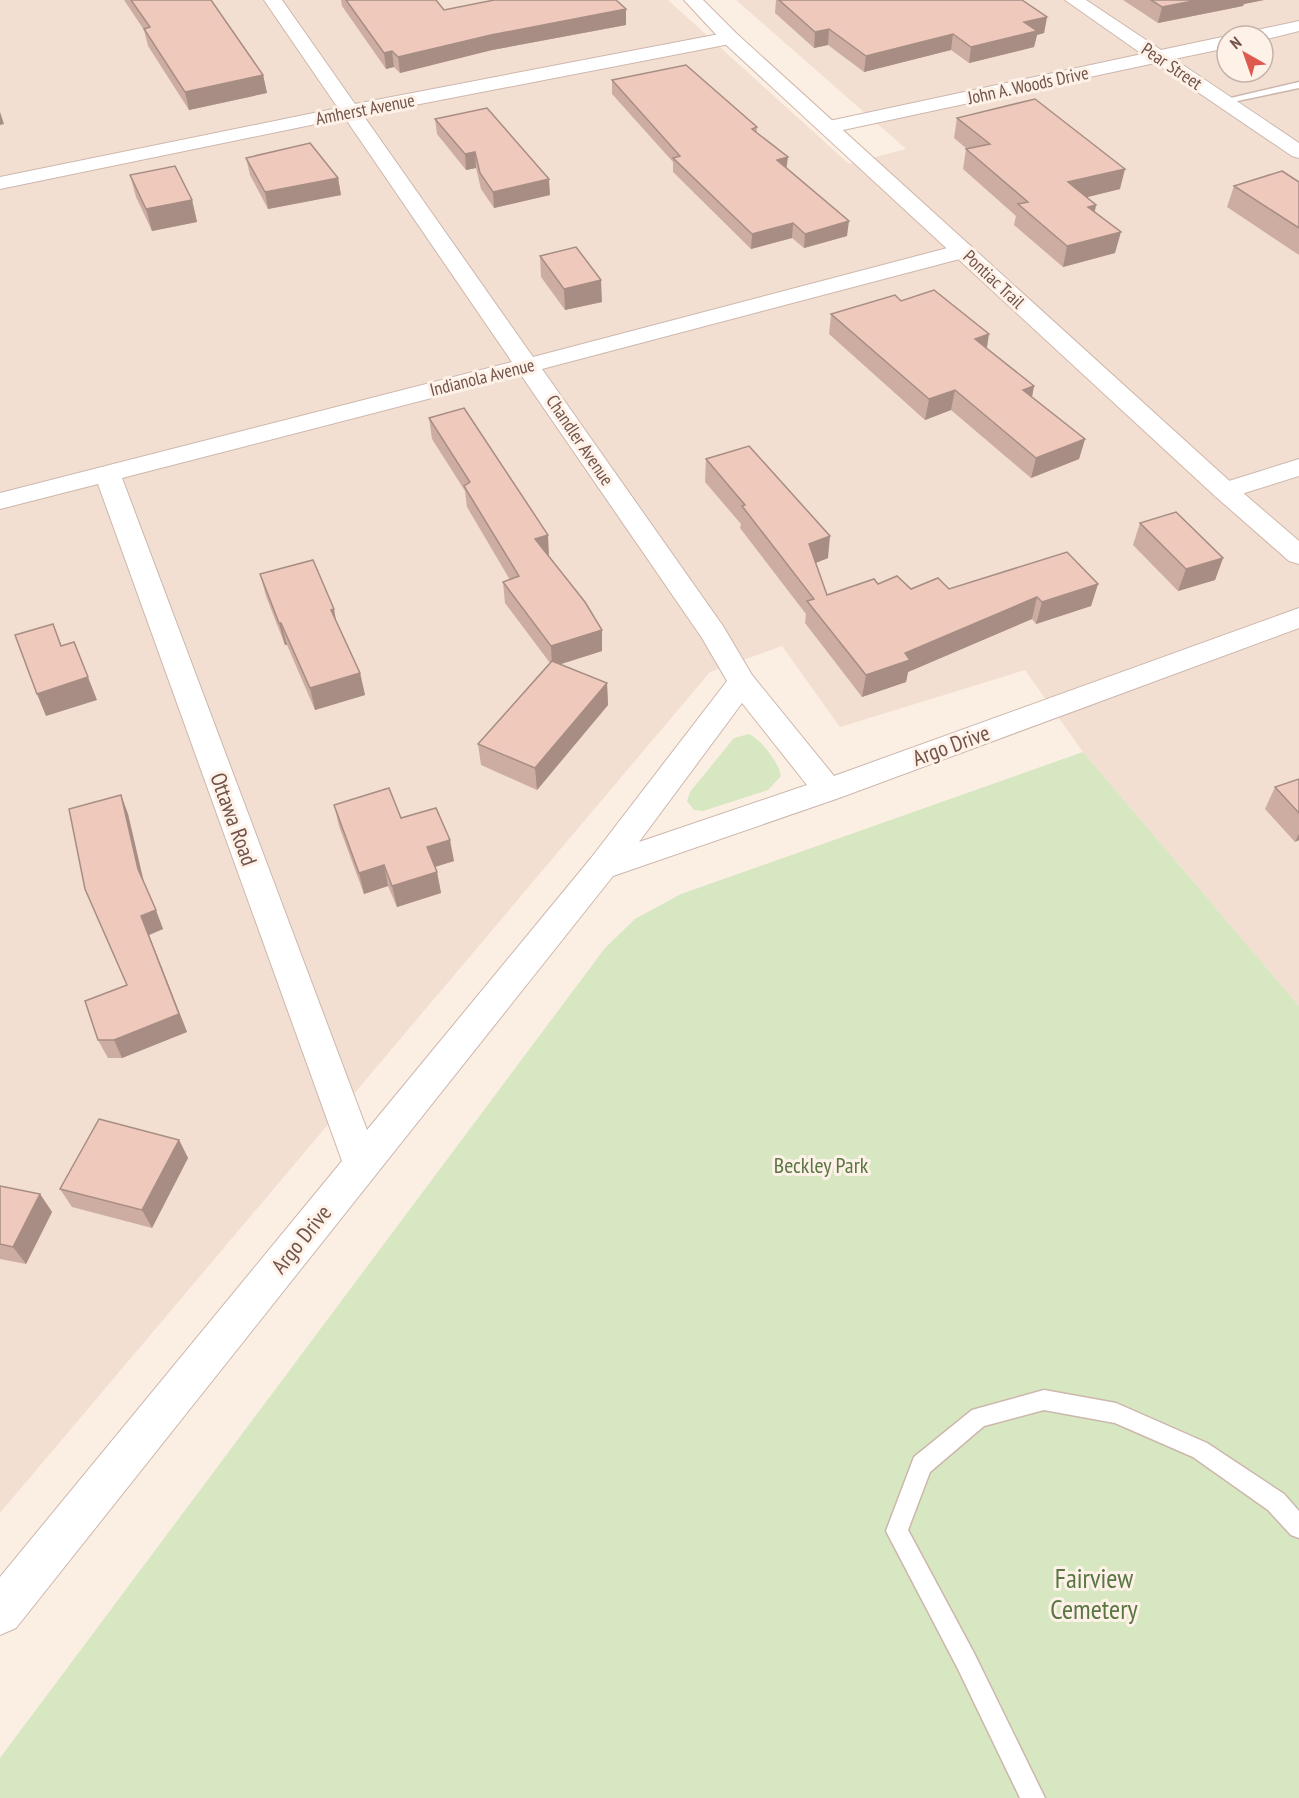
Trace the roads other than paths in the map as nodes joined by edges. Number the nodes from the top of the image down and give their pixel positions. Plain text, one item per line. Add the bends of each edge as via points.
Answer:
1 (273, 0) edge
2 (693, 0) edge
3 (1074, 0) edge
4 (1299, 26) edge
5 (1275, 31) edge
6 (730, 38) junction
7 (1215, 45) edge
8 (1158, 57) junction
9 (1299, 85) edge
10 (1223, 101) junction
11 (351, 111) junction
12 (829, 127) junction
13 (1299, 152) edge
14 (0, 183) edge
15 (963, 251) junction
16 (526, 366) junction
17 (1299, 467) edge
18 (107, 473) junction
19 (1225, 491) junction
20 (0, 501) edge
21 (1299, 555) edge
22 (1299, 618) edge
23 (742, 682) junction
24 (828, 790) junction
25 (602, 867) junction
26 (362, 1165) junction
27 (1299, 1527) edge
28 (0, 1612) edge
29 (1033, 1798) edge

1 - 11 street, Chandler Avenue
2 - 6 street, Pontiac Trail
3 - 8 street, Pear Street
4 - 5 street
6 - 11 street, Amherst Avenue
6 - 12 street, Pontiac Trail
7 - 8 street, John A. Woods Drive
8 - 10 street, Pear Street
8 - 12 street, John A. Woods Drive
9 - 10 lane
10 - 13 street, Pear Street
11 - 14 street, Amherst Avenue
11 - 16 street, Chandler Avenue
12 - 15 street, Pontiac Trail
15 - 16 street, Indianola Avenue
15 - 19 street, Pontiac Trail
16 - 18 street, Indianola Avenue
16 - 23 street, Chandler Avenue via 700,614
17 - 19 street
18 - 20 street, Indianola Avenue
18 - 26 street, Ottawa Road
19 - 21 street, Pontiac Trail
22 - 24 street, Argo Drive
23 - 24 street, Chandler Avenue
23 - 25 street, Argo Drive
24 - 25 street, Argo Drive
25 - 26 street, Argo Drive
26 - 28 street, Argo Drive
27 - 29 lane via 1276,1502 1200,1450 1116,1413 1044,1400 979,1417 922,1465 897,1531

